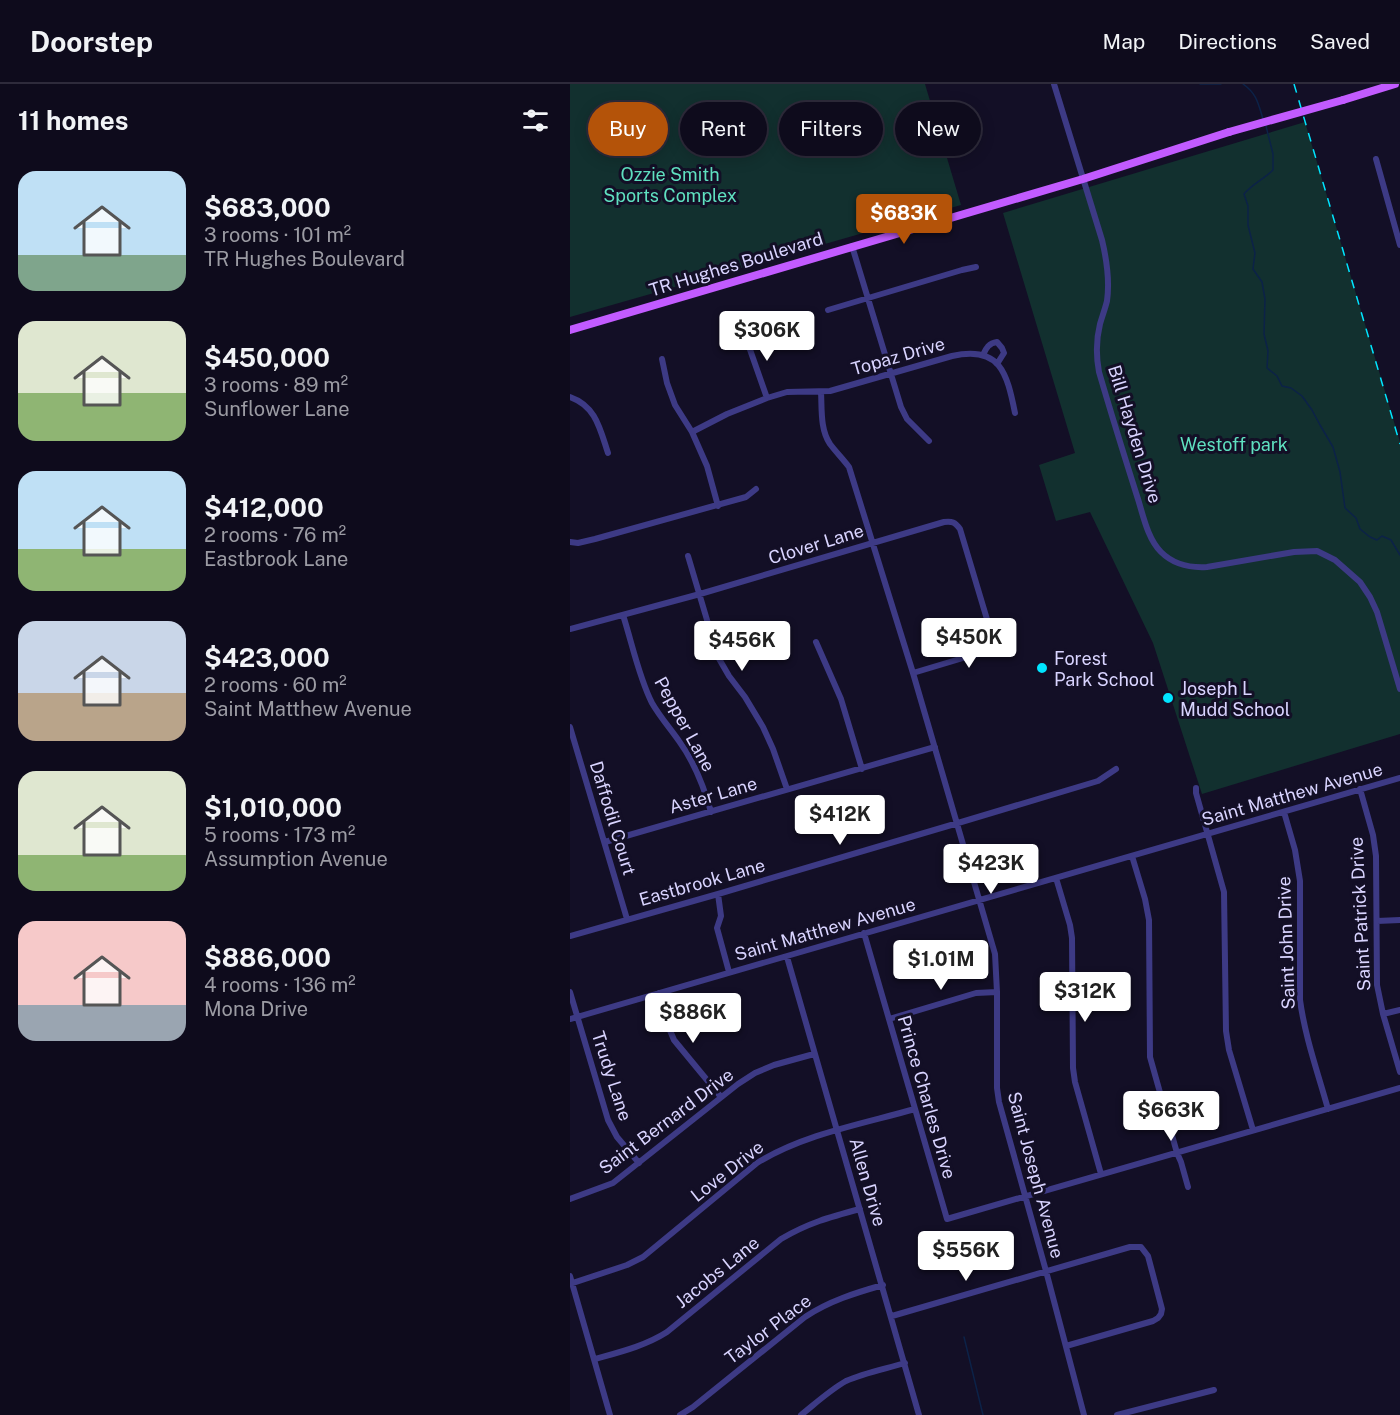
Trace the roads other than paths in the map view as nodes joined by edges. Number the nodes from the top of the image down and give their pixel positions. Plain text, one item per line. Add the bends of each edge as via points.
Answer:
1 (1054, 84) edge
2 (1395, 84) edge
3 (1376, 159) dead end
4 (1083, 179) junction
5 (1400, 245) edge
6 (852, 246) junction
7 (976, 267) dead end
8 (868, 297) junction
9 (828, 310) dead end
10 (570, 330) edge
11 (746, 330) dead end
12 (983, 355) junction
13 (662, 359) dead end
14 (998, 364) junction
15 (891, 374) junction
16 (821, 392) junction
17 (570, 397) edge
18 (767, 398) junction
19 (1015, 413) dead end
20 (692, 432) junction
21 (929, 441) dead end
22 (608, 453) dead end
23 (756, 489) dead end
24 (718, 506) junction
25 (570, 542) edge
26 (873, 542) junction
27 (688, 556) dead end
28 (700, 594) junction
29 (623, 615) junction
30 (570, 629) edge
31 (816, 642) dead end
32 (913, 673) junction
33 (1400, 689) edge
34 (570, 727) edge
35 (935, 747) junction
36 (862, 769) junction
37 (1116, 769) dead end
38 (1400, 778) edge
39 (1196, 788) dead end
40 (787, 789) junction
41 (1360, 789) junction
42 (711, 812) junction
43 (1284, 812) junction
44 (958, 824) junction
45 (1208, 834) junction
46 (604, 842) junction
47 (1132, 856) junction
48 (1056, 878) junction
49 (718, 894) junction
50 (980, 899) junction
51 (627, 919) junction
52 (1400, 920) edge
53 (1377, 921) junction
54 (864, 933) junction
55 (570, 936) edge
56 (787, 957) junction
57 (729, 972) junction
58 (570, 992) edge
59 (997, 992) junction
60 (659, 993) junction
61 (1400, 1010) edge
62 (1383, 1014) junction
63 (578, 1017) junction
64 (889, 1018) junction
65 (570, 1019) edge
66 (814, 1054) junction
67 (1400, 1072) edge
68 (1400, 1088) edge
69 (721, 1097) junction
70 (1328, 1108) junction
71 (915, 1109) junction
72 (837, 1130) junction
73 (1253, 1130) junction
74 (1177, 1152) junction
75 (639, 1163) junction
76 (1101, 1174) junction
77 (1188, 1187) dead end
78 (1025, 1196) junction
79 (570, 1199) edge
80 (860, 1209) junction
81 (1046, 1271) junction
82 (571, 1281) edge
83 (883, 1285) junction
84 (892, 1316) junction
85 (1066, 1346) junction
86 (595, 1359) junction
87 (905, 1363) junction
88 (1214, 1390) dead end
89 (610, 1415) edge
90 (680, 1415) edge
91 (801, 1415) edge
92 (920, 1415) edge
93 (1084, 1415) edge
94 (1117, 1415) edge

1 - 4 street, Bill Hayden Drive
2 - 4 main road, TR Hughes Boulevard, bridge
3 - 5 street
4 - 6 main road, TR Hughes Boulevard
4 - 33 street, Bill Hayden Drive via 1109,281 1097,357 1155,545 1169,559 1195,568 1294,552 1317,551 1335,560 1360,582 1370,597
6 - 8 street
6 - 10 main road, TR Hughes Boulevard
7 - 8 street
8 - 9 street
8 - 15 street
11 - 18 street
12 - 14 street
12 - 14 street, Topaz Drive via 986,348 997,342 1004,352
12 - 15 street, Topaz Drive via 965,353
13 - 20 street via 675,405
14 - 19 street, Topaz Drive via 1010,388
15 - 16 street, Topaz Drive
15 - 21 street via 907,418
16 - 18 street, Topaz Drive via 787,392
16 - 26 street, Saint Joseph Avenue via 826,435 849,467
17 - 22 street via 590,410
18 - 20 street, Topaz Drive
20 - 24 street
23 - 24 street via 746,497
24 - 25 street
26 - 28 street, Clover Lane
26 - 32 street, Saint Joseph Avenue
26 - 32 street, Clover Lane via 944,522 956,523 960,529 993,646 986,652
27 - 28 street
28 - 29 street, Clover Lane
28 - 40 street via 718,657 763,727
29 - 30 street, Clover Lane
29 - 42 street, Pepper Lane via 647,693 692,762
31 - 36 street via 841,699
32 - 35 street, Saint Joseph Avenue
34 - 46 street, Daffodil Court
35 - 36 street, Aster Lane
35 - 44 street, Saint Joseph Avenue
36 - 40 street, Aster Lane
37 - 44 street, Eastbrook Lane via 1098,781
38 - 41 street, Saint Matthew Avenue
39 - 45 street
40 - 42 street, Aster Lane
41 - 43 street, Saint Matthew Avenue
41 - 53 street, Saint Patrick Drive via 1376,856
42 - 46 street, Aster Lane
43 - 45 street, Saint Matthew Avenue
43 - 70 street, Saint John Drive via 1300,881 1302,1011
44 - 49 street, Eastbrook Lane
44 - 50 street, Saint Joseph Avenue
45 - 47 street, Saint Matthew Avenue
45 - 73 street via 1224,892 1226,1031
46 - 51 street, Daffodil Court
47 - 48 street, Saint Matthew Avenue
47 - 74 street via 1149,920 1150,1057
48 - 50 street, Saint Matthew Avenue
48 - 76 street via 1072,938 1075,1082
49 - 51 street, Eastbrook Lane
49 - 57 street via 721,916 717,928
50 - 54 street, Saint Matthew Avenue
50 - 59 street, Saint Joseph Avenue via 995,954
51 - 55 street, Eastbrook Lane
52 - 53 street
53 - 62 street, Saint Patrick Drive via 1377,985
54 - 56 street, Saint Matthew Avenue
54 - 64 street, Prince Charles Drive
56 - 57 street, Saint Matthew Avenue
56 - 66 street, Allen Drive
57 - 60 street, Saint Matthew Avenue
58 - 63 street, Trudy Lane
59 - 64 street via 976,993
59 - 78 street, Saint Joseph Avenue via 997,1088
60 - 63 street, Saint Matthew Avenue
60 - 69 street via 674,1040
61 - 62 street
62 - 67 street, Saint Patrick Drive
63 - 65 street, Saint Matthew Avenue
63 - 75 street, Trudy Lane via 608,1120
64 - 71 street, Prince Charles Drive
66 - 69 street, Saint Bernard Drive via 755,1073
66 - 72 street, Allen Drive
68 - 70 street
69 - 75 street, Saint Bernard Drive
70 - 73 street
71 - 72 street, Love Drive
71 - 78 street, Prince Charles Drive via 947,1219
72 - 80 street, Allen Drive
72 - 82 street, Love Drive via 775,1152 757,1163 643,1257
73 - 74 street
74 - 76 street
74 - 77 street
75 - 79 street, Saint Bernard Drive via 613,1183
76 - 78 street
78 - 81 street, Saint Joseph Avenue
80 - 83 street, Allen Drive
80 - 86 street, Jacobs Lane via 799,1228 667,1332 641,1346
81 - 84 street
81 - 85 street, Saint Joseph Avenue
81 - 85 street via 1141,1247 1148,1256 1161,1304 1161,1314 1153,1321
82 - 86 street
83 - 84 street, Allen Drive
83 - 90 street, Taylor Place via 819,1307
84 - 87 street, Allen Drive
85 - 93 street, Saint Joseph Avenue
86 - 89 street
87 - 91 street via 845,1382
87 - 92 street, Allen Drive
88 - 94 street

